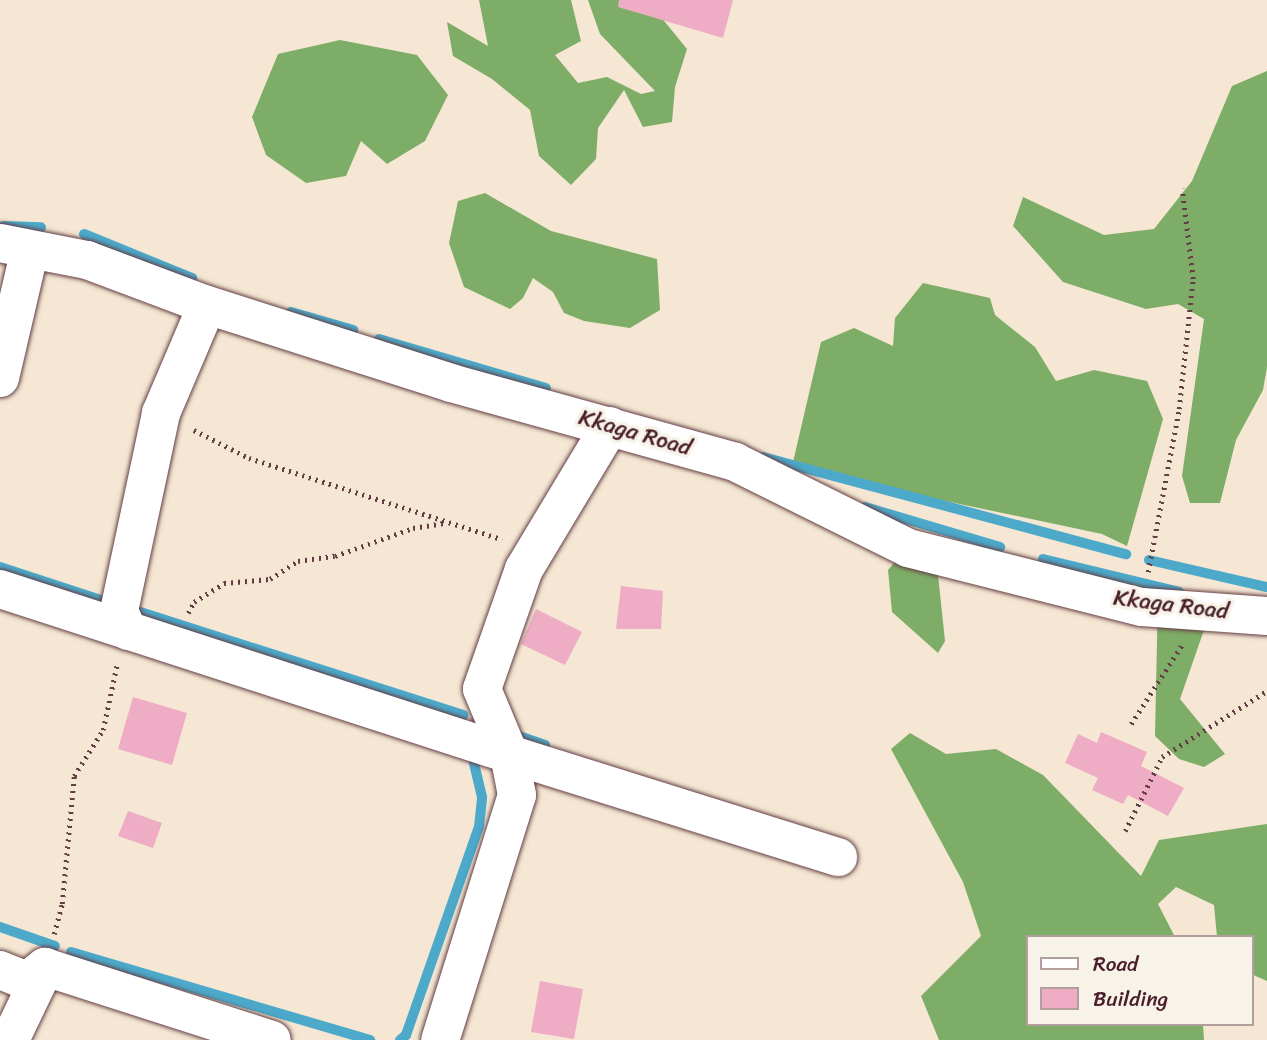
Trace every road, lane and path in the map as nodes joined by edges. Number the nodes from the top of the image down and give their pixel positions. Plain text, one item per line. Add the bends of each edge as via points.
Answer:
1 (1182, 189) dead end
2 (15, 246) edge
3 (207, 305) junction
4 (0, 378) edge
5 (161, 413) junction
6 (610, 426) junction
7 (450, 522) junction
8 (536, 550) junction
9 (0, 589) edge
10 (1142, 607) junction
11 (1267, 616) edge
12 (155, 630) junction
13 (1187, 641) dead end
14 (1267, 691) edge
15 (1131, 724) dead end
16 (509, 754) junction
17 (1125, 831) dead end
18 (838, 857) dead end
19 (45, 967) junction
20 (0, 970) edge
21 (10, 1040) edge
22 (272, 1040) edge
23 (440, 1040) edge

1 - 10 path via 1193,279 1187,345
2 - 3 street, Kkaga Road via 87,260
2 - 4 street
3 - 5 street
3 - 6 street, Kkaga Road via 451,383
5 - 7 path via 249,458
5 - 12 street via 119,611
6 - 8 street
6 - 10 street, Kkaga Road via 735,462 908,548
7 - 8 path
7 - 12 path via 413,528 335,556 298,561 270,579 224,583
8 - 16 street via 524,569 482,689
9 - 12 street
10 - 11 street, Kkaga Road
12 - 16 street
12 - 19 path via 119,652 103,730 74,776 62,904
13 - 15 path
14 - 17 path via 1162,757
16 - 18 street
16 - 23 street via 517,794
19 - 20 street via 27,981
19 - 21 street
19 - 22 street

